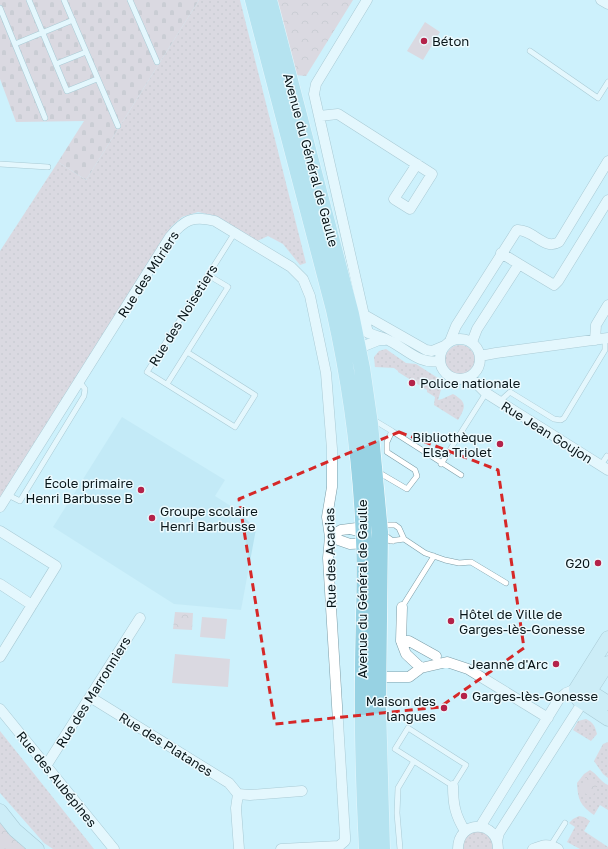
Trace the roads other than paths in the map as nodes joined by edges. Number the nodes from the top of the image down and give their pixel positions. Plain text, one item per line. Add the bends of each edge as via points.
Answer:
1 (29, 0) edge
2 (64, 0) edge
3 (130, 0) edge
4 (253, 0) edge
5 (269, 0) edge
6 (367, 0) edge
7 (601, 0) edge
8 (608, 4) edge
9 (0, 8) edge
10 (73, 20) junction
11 (42, 33) junction
12 (15, 44) junction
13 (530, 51) dead end
14 (86, 52) junction
15 (157, 62) dead end
16 (56, 64) junction
17 (97, 78) junction
18 (608, 82) edge
19 (319, 116) junction
20 (45, 118) dead end
21 (118, 126) dead end
22 (608, 161) edge
23 (0, 164) edge
24 (417, 164) dead end
25 (48, 167) dead end
26 (608, 200) edge
27 (234, 234) junction
28 (315, 238) junction
29 (501, 253) junction
30 (284, 264) joint
31 (519, 264) junction
32 (208, 275) junction
33 (608, 305) edge
34 (354, 313) junction
35 (340, 338) junction
36 (386, 339) junction
37 (603, 339) edge
38 (472, 342) junction
39 (447, 343) junction
40 (358, 348) junction
41 (187, 352) junction
42 (480, 356) junction
43 (439, 361) junction
44 (470, 377) junction
45 (79, 381) junction
46 (167, 384) junction
47 (486, 393) junction
48 (499, 402) junction
49 (369, 417) junction
50 (392, 431) junction
51 (355, 441) junction
52 (364, 456) dead end
53 (607, 456) edge
54 (441, 464) junction
55 (604, 468) edge
56 (375, 471) junction
57 (461, 475) dead end
58 (8, 495) junction
59 (0, 507) edge
60 (372, 511) dead end
61 (0, 531) edge
62 (372, 534) junction
63 (330, 537) junction
64 (404, 539) junction
65 (434, 556) junction
66 (506, 583) dead end
67 (0, 584) edge
68 (32, 605) junction
69 (402, 607) joint
70 (140, 618) dead end
71 (608, 638) edge
72 (401, 641) junction
73 (436, 656) dead end
74 (0, 657) edge
75 (608, 663) edge
76 (421, 668) junction
77 (378, 677) junction
78 (583, 694) junction
79 (90, 697) junction
80 (608, 702) edge
81 (0, 709) edge
82 (548, 718) junction
83 (608, 719) edge
84 (414, 761) junction
85 (46, 766) junction
86 (453, 786) junction
87 (302, 791) dead end
88 (238, 794) junction
89 (0, 811) edge
90 (565, 823) dead end
91 (480, 827) junction
92 (465, 831) junction
93 (497, 845) edge
94 (554, 847) edge
95 (370, 848) edge
96 (37, 849) edge
97 (114, 849) edge
98 (240, 849) edge
99 (281, 849) edge
100 (400, 849) edge
101 (458, 849) edge
102 (533, 849) edge

1 - 11 lane
2 - 10 lane
3 - 15 lane
4 - 28 main road, Avenue du Général de Gaulle
5 - 34 main road, Avenue du Général de Gaulle
6 - 19 street via 316,84 314,94
7 - 8 street
9 - 12 lane
10 - 11 lane
10 - 14 lane
11 - 12 lane
11 - 16 lane
12 - 20 lane
13 - 18 lane via 598,98
14 - 16 lane
14 - 17 lane
16 - 17 lane via 67,91
17 - 21 lane
19 - 24 street via 338,114
19 - 34 street
22 - 29 street via 558,242 548,245 522,230 517,230
23 - 25 lane
26 - 31 street via 554,285
27 - 30 street, Rue des Mûriers
27 - 32 lane, Rue des Noisetiers
27 - 45 street, Rue des Mûriers via 215,221 203,218 189,220 178,228 170,236
28 - 34 street, Avenue du Général de Gaulle via 326,254 335,288
28 - 35 main road, Avenue du Général de Gaulle
29 - 31 street
29 - 39 street
30 - 63 street, Rue des Acacias via 303,280 310,296 326,373 332,449 332,487 327,517
31 - 38 street via 477,329
32 - 41 lane via 228,287
32 - 46 lane, Rue des Noisetiers via 147,372
33 - 37 street via 596,325
34 - 35 street via 342,325
34 - 36 street, Avenue du Général de Gaulle via 368,333
34 - 39 street via 426,350 432,351
34 - 40 main road, Avenue du Général de Gaulle
35 - 51 main road, Avenue du Général de Gaulle via 353,412
36 - 40 street
36 - 43 street via 427,362
37 - 42 street
37 - 48 lane via 605,350 561,420 554,419 510,392
38 - 39 street via 458,338
38 - 42 street
39 - 43 street via 440,353
40 - 49 main road, Avenue du Général de Gaulle
41 - 46 lane
41 - 46 lane, Rue des Noisetiers via 255,395 235,427
42 - 44 street via 480,364
43 - 44 street via 447,375 462,379
44 - 47 street, Rue Jean Goujon
45 - 58 street, Rue des Mûriers
45 - 58 lane via 85,389 84,396 20,501
47 - 48 street, Rue Jean Goujon
47 - 54 lane
48 - 55 street, Rue Jean Goujon
49 - 50 lane
49 - 56 main road, Avenue du Général de Gaulle
50 - 54 lane
50 - 56 lane via 387,442 387,452 414,470 417,476 407,489
51 - 52 lane
51 - 62 main road, Avenue du Général de Gaulle
53 - 55 lane
54 - 57 lane
56 - 62 main road, Avenue du Général de Gaulle
58 - 59 street, Rue des Mûriers
60 - 62 lane
61 - 68 street via 56,566
62 - 63 street via 341,530
62 - 63 street via 350,544
62 - 64 lane
62 - 64 lane via 395,525
62 - 77 main road, Avenue du Général de Gaulle via 379,626
62 - 95 main road, Avenue du Général de Gaulle via 363,732
63 - 99 street, Rue des Acacias via 328,558 345,841 339,846
64 - 65 lane
65 - 66 lane via 459,563 471,562
65 - 69 lane
67 - 68 street
68 - 74 street
69 - 72 street
70 - 79 street, Rue des Marronniers
71 - 78 street
72 - 73 street via 410,641
72 - 76 street via 406,654
75 - 78 street
76 - 77 street via 409,677
76 - 82 street via 447,662 468,669
77 - 95 main road, Avenue du Général de Gaulle via 379,776
78 - 80 street
78 - 82 street via 562,696
78 - 83 street
78 - 93 street via 499,833
79 - 85 street, Rue des Marronniers
79 - 88 street, Rue des Platanes via 229,784
81 - 85 street, Rue des Aubépines
82 - 91 street
84 - 86 lane
84 - 86 lane via 395,749 408,728 466,765
84 - 100 lane via 398,788
85 - 97 street, Rue des Aubépines
86 - 92 street via 453,804
87 - 88 street
88 - 98 street via 236,808
89 - 96 street
90 - 94 lane
91 - 92 street
91 - 93 street via 490,831
92 - 101 street
94 - 102 street via 543,845

